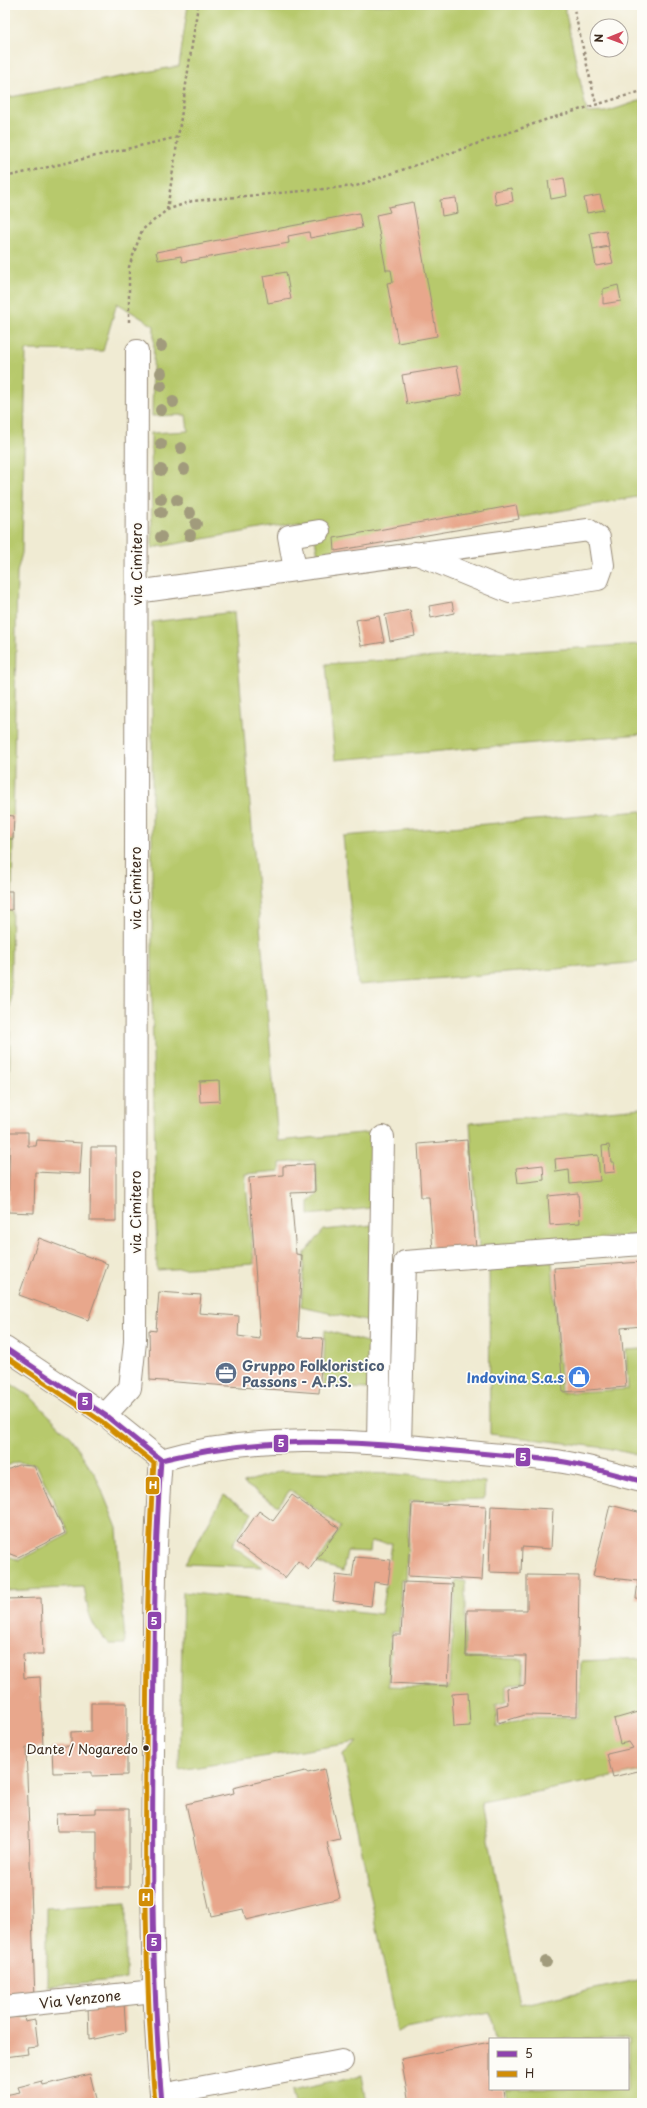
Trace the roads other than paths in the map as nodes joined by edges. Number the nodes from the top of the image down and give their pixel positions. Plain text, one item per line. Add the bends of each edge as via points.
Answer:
1 (137, 351) road end
2 (319, 531) dead end
3 (415, 553) junction
4 (295, 570) junction
5 (136, 592) junction
6 (383, 1137) dead end
7 (642, 1244) edge
8 (5, 1348) edge
9 (105, 1415) junction
10 (378, 1443) junction
11 (400, 1445) junction
12 (161, 1460) junction
13 (642, 1481) edge
14 (154, 1991) junction
15 (5, 2007) edge
16 (342, 2061) dead end
17 (162, 2099) edge

1 - 5 street, via Cimitero
2 - 4 street via 289,536
3 - 3 street via 588,530 599,538 603,565 598,579 510,592
3 - 4 street
4 - 5 street
5 - 9 street, via Cimitero via 135,1342 130,1388
6 - 10 street
7 - 11 street via 404,1262
8 - 9 street
9 - 12 street
10 - 11 street
10 - 12 street via 301,1442 229,1445 195,1450
11 - 13 street via 563,1462
12 - 14 street via 155,1538 152,1790
14 - 15 street, Via Venzone
14 - 17 street
16 - 17 street

